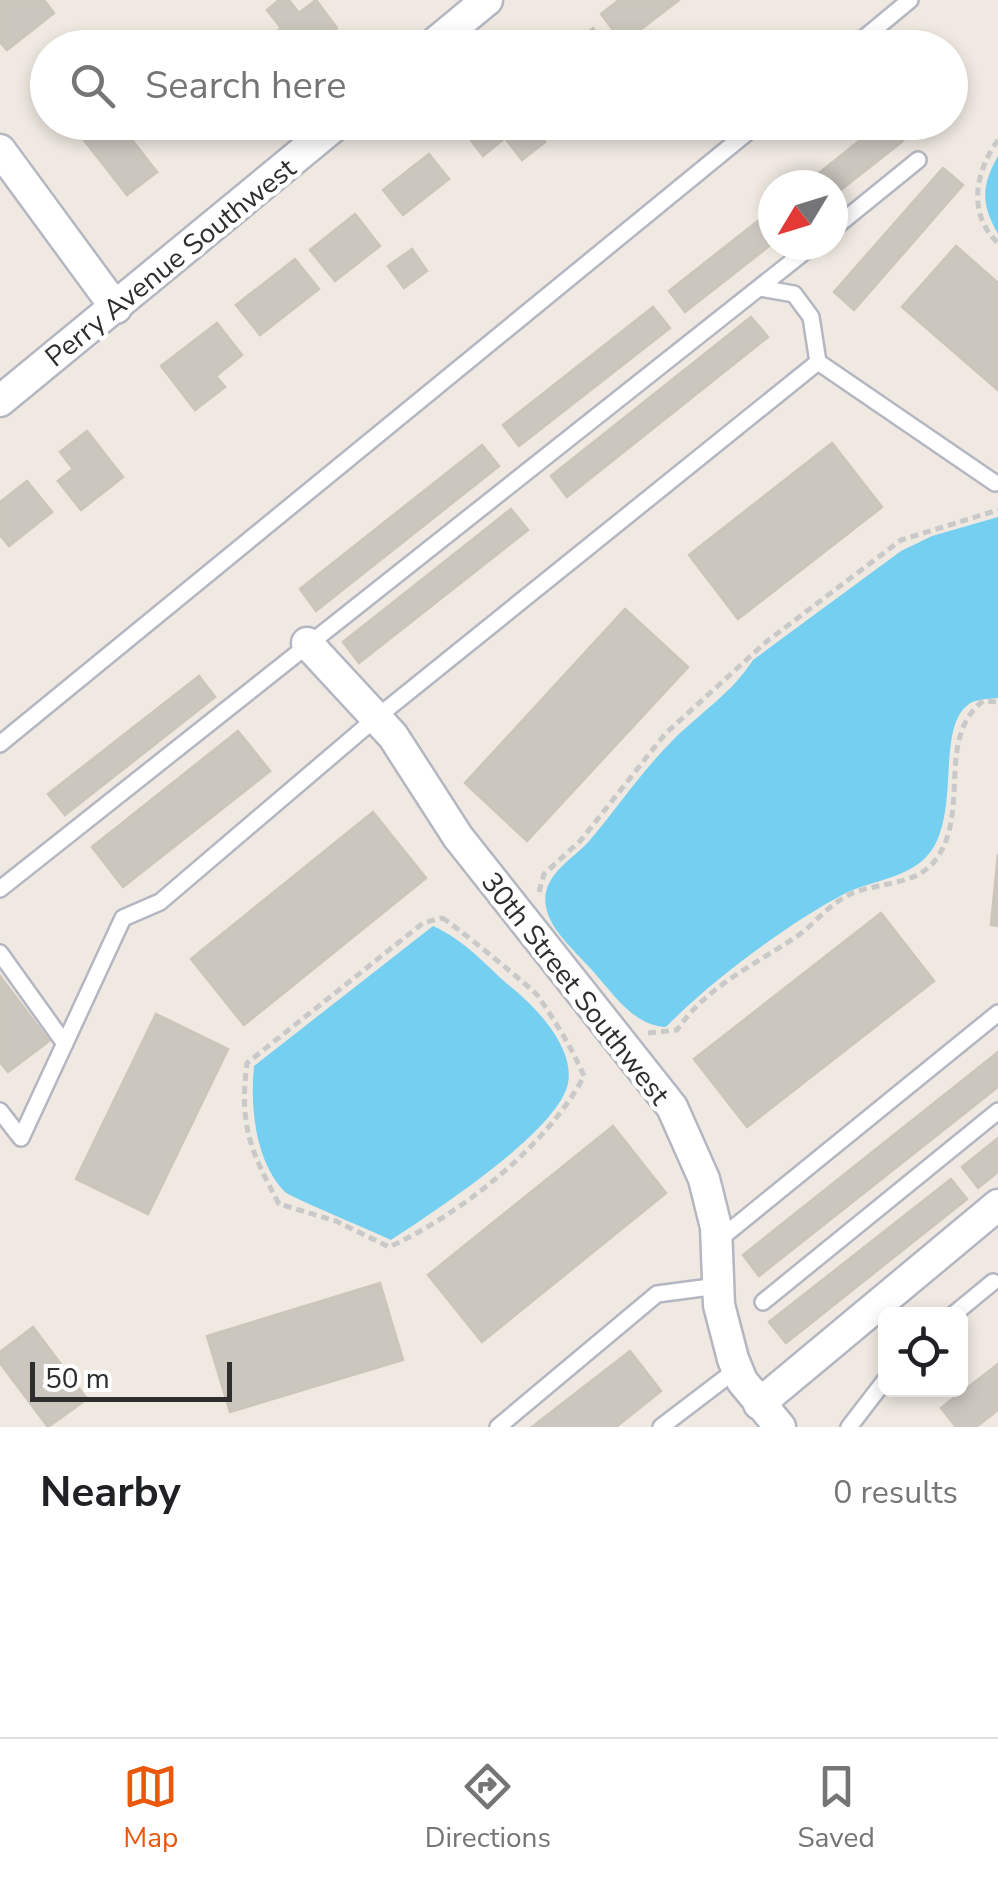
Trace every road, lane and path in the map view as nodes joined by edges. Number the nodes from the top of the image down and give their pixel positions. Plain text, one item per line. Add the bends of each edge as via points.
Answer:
1 (487, 0) edge
2 (910, 0) edge
3 (451, 30) edge
4 (874, 30) edge
5 (317, 140) edge
6 (738, 140) edge
7 (998, 140) edge
8 (0, 150) edge
9 (918, 160) dead end
10 (848, 217) edge
11 (998, 243) edge
12 (795, 260) edge
13 (760, 288) junction
14 (116, 308) junction
15 (818, 362) junction
16 (0, 401) edge
17 (995, 483) dead end
18 (998, 510) edge
19 (307, 643) junction
20 (998, 702) edge
21 (376, 718) junction
22 (0, 744) edge
23 (0, 890) edge
24 (538, 903) dead end
25 (0, 953) edge
26 (998, 1012) edge
27 (643, 1032) dead end
28 (65, 1044) junction
29 (584, 1076) joint
30 (0, 1111) edge
31 (998, 1111) edge
32 (998, 1205) edge
33 (716, 1242) junction
34 (993, 1282) dead end
35 (718, 1286) junction
36 (764, 1302) dead end
37 (963, 1307) edge
38 (737, 1368) junction
39 (878, 1389) edge
40 (760, 1404) junction
41 (498, 1427) edge
42 (662, 1427) edge
43 (780, 1427) edge
44 (849, 1427) edge

1 - 3 street
2 - 4 lane
5 - 14 street, Perry Avenue Southwest
6 - 22 lane
7 - 11 path via 977,187 978,213
8 - 14 street
9 - 10 lane
12 - 13 lane
13 - 15 lane via 794,294 811,317
13 - 19 lane
14 - 16 street, Perry Avenue Southwest
15 - 17 lane
15 - 21 lane
18 - 24 path via 901,540 766,642 665,734 590,830 544,874
19 - 21 street, 30th Street Southwest
19 - 23 lane
20 - 27 path via 982,701 968,712 950,828 931,865 914,878 844,897 798,936 729,978 677,1030
21 - 28 lane via 160,902 123,918
21 - 33 street, 30th Street Southwest via 458,838 672,1107 704,1179
25 - 28 lane
26 - 33 lane
28 - 30 lane via 20,1138
29 - 29 path via 572,1100 516,1163 389,1247 279,1204 243,1124 247,1063 423,922 442,918 538,994
31 - 36 lane
32 - 40 street
33 - 35 street, 30th Street Southwest
34 - 37 lane
35 - 38 street, 30th Street Southwest
35 - 41 lane via 656,1294
38 - 40 street, 30th Street Southwest
38 - 42 lane
39 - 44 lane
40 - 43 street, 30th Street Southwest

